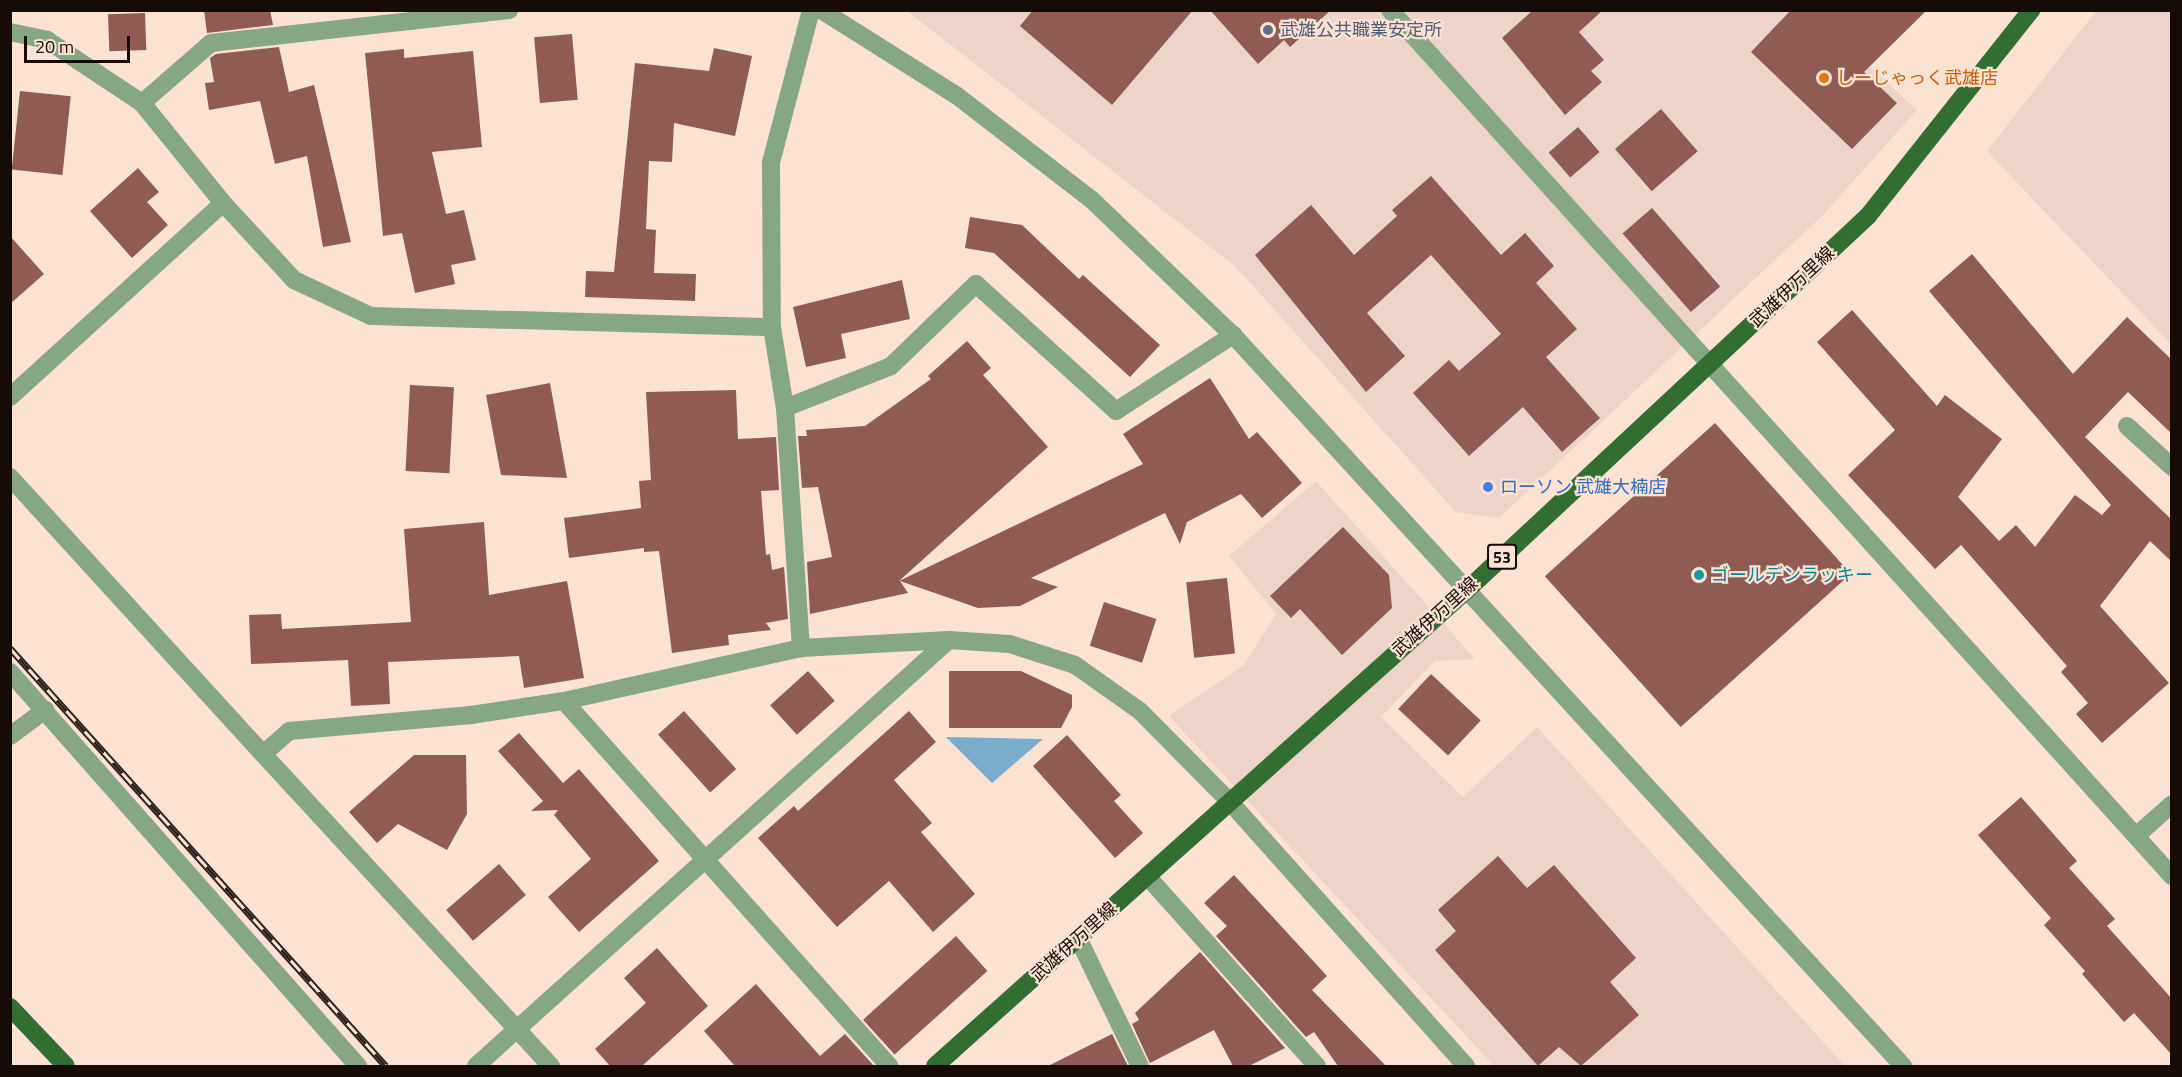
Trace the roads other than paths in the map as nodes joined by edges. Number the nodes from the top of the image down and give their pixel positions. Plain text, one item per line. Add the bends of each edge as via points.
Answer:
1 (509, 10) edge
2 (811, 10) edge
3 (821, 10) edge
4 (1389, 10) edge
5 (2031, 10) edge
6 (10, 32) edge
7 (142, 103) junction
8 (223, 203) junction
9 (772, 327) junction
10 (1233, 334) junction
11 (1710, 363) junction
12 (10, 397) edge
13 (785, 408) junction
14 (2127, 426) dead end
15 (2172, 467) edge
16 (10, 477) edge
17 (1468, 588) junction
18 (949, 640) junction
19 (801, 648) junction
20 (10, 672) edge
21 (564, 701) junction
22 (45, 710) junction
23 (10, 736) edge
24 (263, 754) junction
25 (1230, 802) junction
26 (2172, 804) edge
27 (2136, 836) junction
28 (705, 860) junction
29 (1147, 876) junction
30 (2172, 876) edge
31 (1078, 938) junction
32 (10, 1007) edge
33 (517, 1030) junction
34 (66, 1066) edge
35 (358, 1066) edge
36 (476, 1066) edge
37 (550, 1066) edge
38 (889, 1066) edge
39 (935, 1066) edge
40 (1140, 1066) edge
41 (1317, 1066) edge
42 (1466, 1066) edge
43 (1903, 1066) edge

1 - 7 street via 211,43
2 - 9 street via 771,163
3 - 10 street via 956,95 1092,200
4 - 11 street
5 - 11 main road, 武雄伊万里線 / 53 via 1868,216
6 - 7 street via 47,40
7 - 8 street
8 - 9 street via 294,280 371,316
8 - 12 street
9 - 13 street
10 - 13 street via 1116,411 976,284 891,366
10 - 17 street
11 - 17 main road, 武雄伊万里線 / 53
11 - 27 street
13 - 19 street
14 - 15 street
16 - 24 street
17 - 25 main road, 武雄伊万里線 / 53
17 - 43 street
18 - 19 street
18 - 25 street via 1010,644 1074,665 1140,711
18 - 28 street
19 - 21 street
20 - 22 street
21 - 24 street via 471,715 289,730
21 - 28 street
22 - 23 street
22 - 35 street
24 - 33 street
25 - 29 main road, 武雄伊万里線 / 53
25 - 42 street
26 - 27 street
27 - 30 street
28 - 33 street
28 - 38 street
29 - 31 main road, 武雄伊万里線 / 53
29 - 41 street
31 - 39 main road, 武雄伊万里線 / 53
31 - 40 street
32 - 34 main road
33 - 36 street
33 - 37 street

